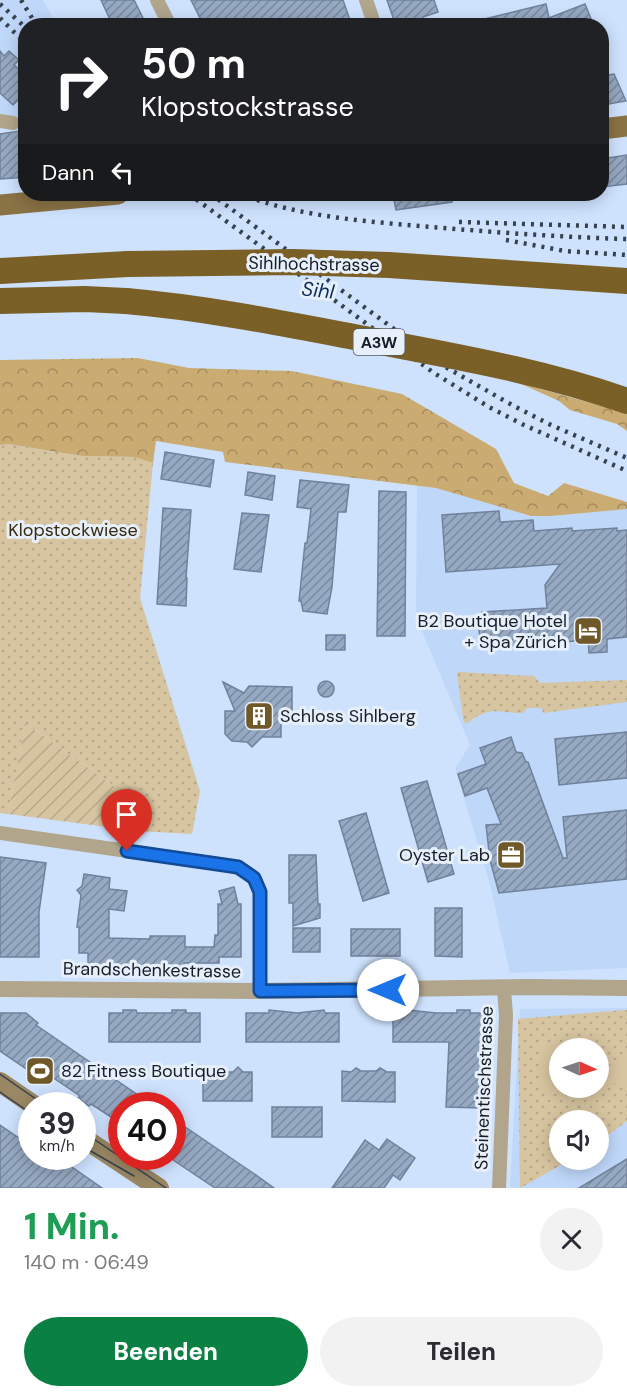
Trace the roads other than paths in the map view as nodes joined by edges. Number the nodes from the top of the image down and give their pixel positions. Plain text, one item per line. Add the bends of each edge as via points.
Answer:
1 (158, 0) edge
2 (366, 0) edge
3 (166, 18) edge
4 (372, 18) edge
5 (627, 126) edge
6 (609, 128) edge
7 (43, 201) edge
8 (0, 205) edge
9 (0, 271) edge
10 (627, 281) edge
11 (0, 301) edge
12 (627, 401) edge
13 (0, 833) edge
14 (504, 988) junction
15 (627, 988) edge
16 (0, 989) edge
17 (260, 991) junction
18 (0, 1082) edge
19 (18, 1094) edge
20 (96, 1146) edge
21 (159, 1188) edge
22 (499, 1188) edge

1 - 3 street
2 - 4 street
5 - 6 main road
7 - 8 main road
9 - 10 highway, Sihlhochstrasse, bridge via 128,264 292,262
11 - 12 highway, A3W, bridge via 85,298 202,310 517,369
13 - 17 street via 244,869 254,878 260,892
14 - 15 street, Brandschenkestrasse
14 - 17 street, Brandschenkestrasse
14 - 22 street, Steinentischstrasse
16 - 17 street, Brandschenkestrasse
18 - 19 main road
20 - 21 main road

